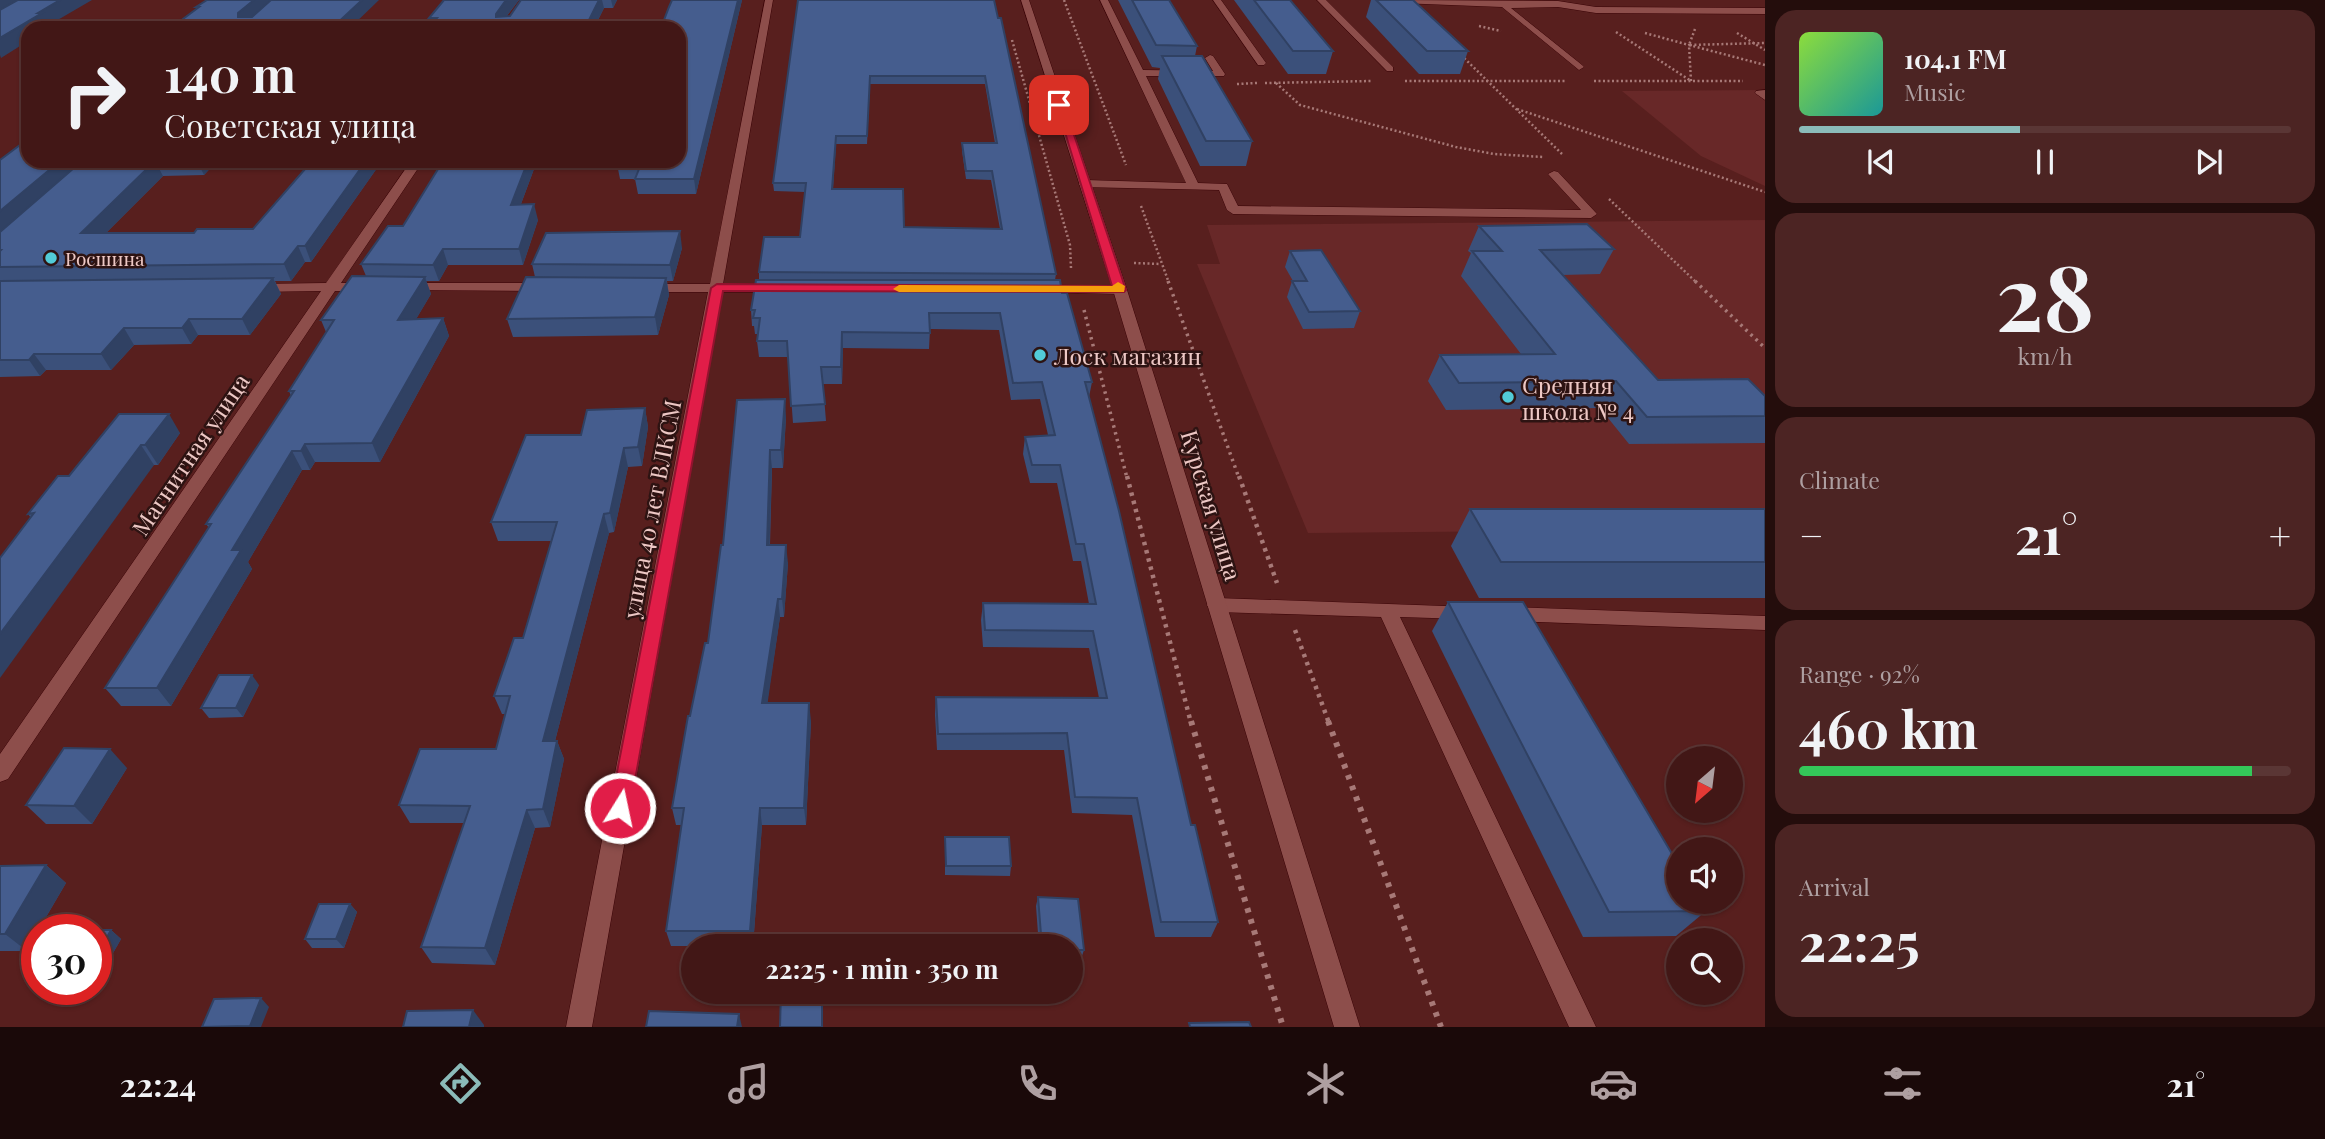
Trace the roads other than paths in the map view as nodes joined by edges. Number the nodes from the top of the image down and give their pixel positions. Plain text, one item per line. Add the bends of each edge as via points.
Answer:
1 (769, 0) edge
2 (1025, 0) edge
3 (1104, 0) edge
4 (1217, 0) edge
5 (1321, 0) edge
6 (1399, 0) edge
7 (1686, 0) edge
8 (1505, 2) edge
9 (1703, 11) junction
10 (1765, 11) edge
11 (1210, 58) dead end
12 (1261, 63) dead end
13 (1579, 67) dead end
14 (1390, 69) dead end
15 (1140, 73) junction
16 (412, 168) edge
17 (1554, 174) dead end
18 (1085, 184) junction
19 (1194, 187) junction
20 (332, 287) junction
21 (552, 287) edge
22 (235, 288) edge
23 (635, 288) edge
24 (717, 288) junction
25 (787, 288) edge
26 (1022, 289) edge
27 (1120, 290) junction
28 (1217, 604) junction
29 (1387, 610) junction
30 (1765, 623) edge
31 (0, 772) edge
32 (579, 1027) edge
33 (1347, 1027) edge
34 (1583, 1027) edge

1 - 24 street, улица 40 лет ВЛКСМ
2 - 18 street, Курская улица
3 - 15 street
4 - 12 street
5 - 14 street
6 - 8 street
7 - 9 street
8 - 9 street via 1596,10
8 - 13 street via 1506,8
9 - 10 street
11 - 15 street via 1220,74
15 - 19 street
16 - 20 street, Магнитная улица
17 - 19 street via 1591,214 1233,210 1223,187
18 - 19 street
18 - 27 street, Курская улица
20 - 21 street
20 - 22 street
20 - 31 street, Магнитная улица
23 - 24 street
24 - 25 street
24 - 32 street, улица 40 лет ВЛКСМ
26 - 27 street
27 - 28 street, Курская улица
28 - 29 street
28 - 33 street, Курская улица
29 - 30 street
29 - 34 street

